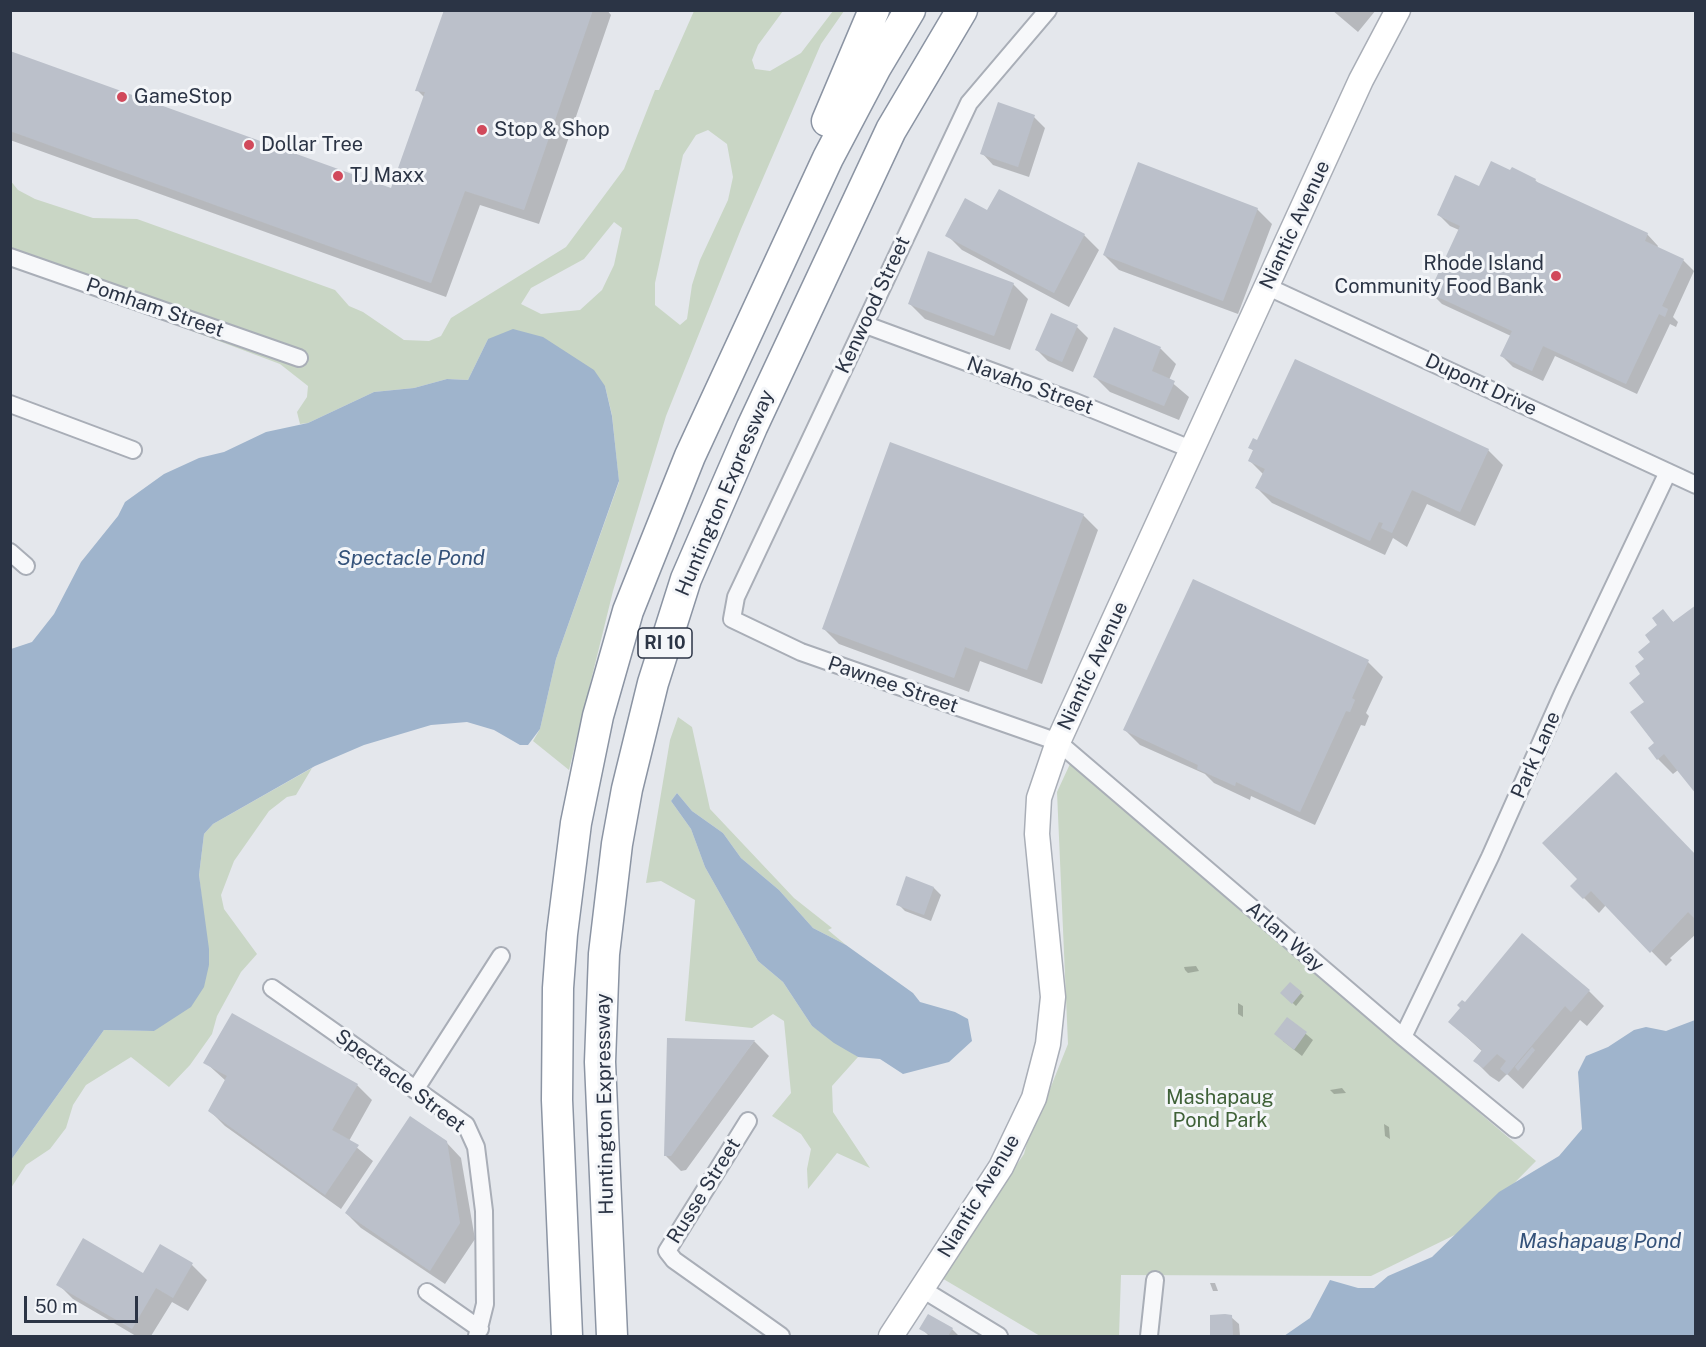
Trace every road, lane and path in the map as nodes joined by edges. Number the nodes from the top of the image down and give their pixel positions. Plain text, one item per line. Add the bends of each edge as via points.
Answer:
1 (874, 10) edge
2 (910, 10) edge
3 (962, 10) edge
4 (1048, 10) edge
5 (1398, 10) edge
6 (10, 257) edge
7 (1266, 286) junction
8 (866, 325) junction
9 (747, 331) junction
10 (299, 358) dead end
11 (10, 404) edge
12 (133, 450) dead end
13 (1193, 450) junction
14 (1668, 472) junction
15 (1695, 485) edge
16 (10, 552) edge
17 (26, 566) dead end
18 (732, 619) joint
19 (1058, 742) junction
20 (501, 956) dead end
21 (272, 988) dead end
22 (1403, 1037) junction
23 (415, 1090) junction
24 (748, 1121) dead end
25 (1515, 1129) dead end
26 (1155, 1280) dead end
27 (922, 1289) junction
28 (427, 1292) dead end
29 (478, 1333) edge
30 (567, 1336) edge
31 (612, 1336) edge
32 (781, 1336) edge
33 (891, 1336) edge
34 (999, 1336) edge
35 (1149, 1336) edge

1 - 9 highway via 792,203
2 - 9 highway, RI 10 via 850,115
3 - 31 highway, Huntington Expressway / RI 10 via 891,130 738,457 686,579 650,693 617,844 604,954 600,1062
4 - 8 street, Kenwood Street via 969,103
5 - 7 street, Niantic Avenue via 1361,80
6 - 10 street, Pomham Street
7 - 13 street, Niantic Avenue
7 - 14 street, Dupont Drive
8 - 13 street, Navaho Street
8 - 18 street, Kenwood Street via 736,597
9 - 30 highway, RI 10 via 667,507 632,601 598,716 576,823 562,934 556,1043
11 - 12 street
13 - 19 street, Niantic Avenue
14 - 15 street, Dupont Drive
14 - 22 street, Park Lane
16 - 17 street
18 - 19 street, Pawnee Street via 801,652
19 - 22 street, Arlan Way
19 - 27 street, Niantic Avenue via 1039,798 1037,834 1053,997 1048,1044 1034,1098 1001,1167
20 - 23 street
21 - 23 street, Spectacle Street
22 - 25 street, Arlan Way
23 - 29 street, Spectacle Street via 466,1125 476,1147 483,1203 485,1304
24 - 32 street, Russe Street via 667,1251 674,1260
26 - 35 street
27 - 33 street, Niantic Avenue
27 - 34 street
28 - 29 street

